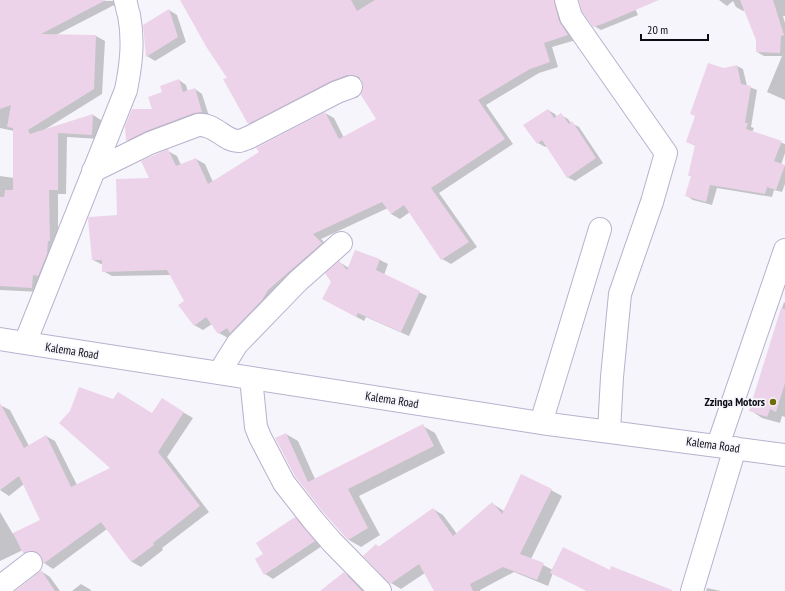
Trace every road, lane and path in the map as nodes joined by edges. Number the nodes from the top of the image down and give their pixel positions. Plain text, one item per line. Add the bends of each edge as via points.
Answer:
1 (566, 0) edge
2 (127, 1) edge
3 (351, 87) dead end
4 (93, 171) junction
5 (600, 229) dead end
6 (341, 243) dead end
7 (785, 250) edge
8 (0, 340) edge
9 (25, 343) junction
10 (219, 373) junction
11 (251, 378) junction
12 (541, 423) junction
13 (608, 431) junction
14 (726, 447) junction
15 (785, 455) edge
16 (31, 563) dead end
17 (0, 587) edge
18 (380, 591) edge
19 (692, 591) edge

1 - 13 street via 571,17 666,153 620,294
2 - 4 street via 132,47 130,72 126,90
3 - 4 street via 248,138 233,140 206,125 198,125 150,143
4 - 9 street
5 - 12 street
6 - 10 street via 298,281 237,344
7 - 14 street
8 - 9 street, Kalema Road
9 - 10 street, Kalema Road
10 - 11 street, Kalema Road
11 - 12 street, Kalema Road
11 - 18 street via 256,427 284,483 322,531
12 - 13 street, Kalema Road
13 - 14 street, Kalema Road
14 - 15 street, Kalema Road
14 - 19 street
16 - 17 street

